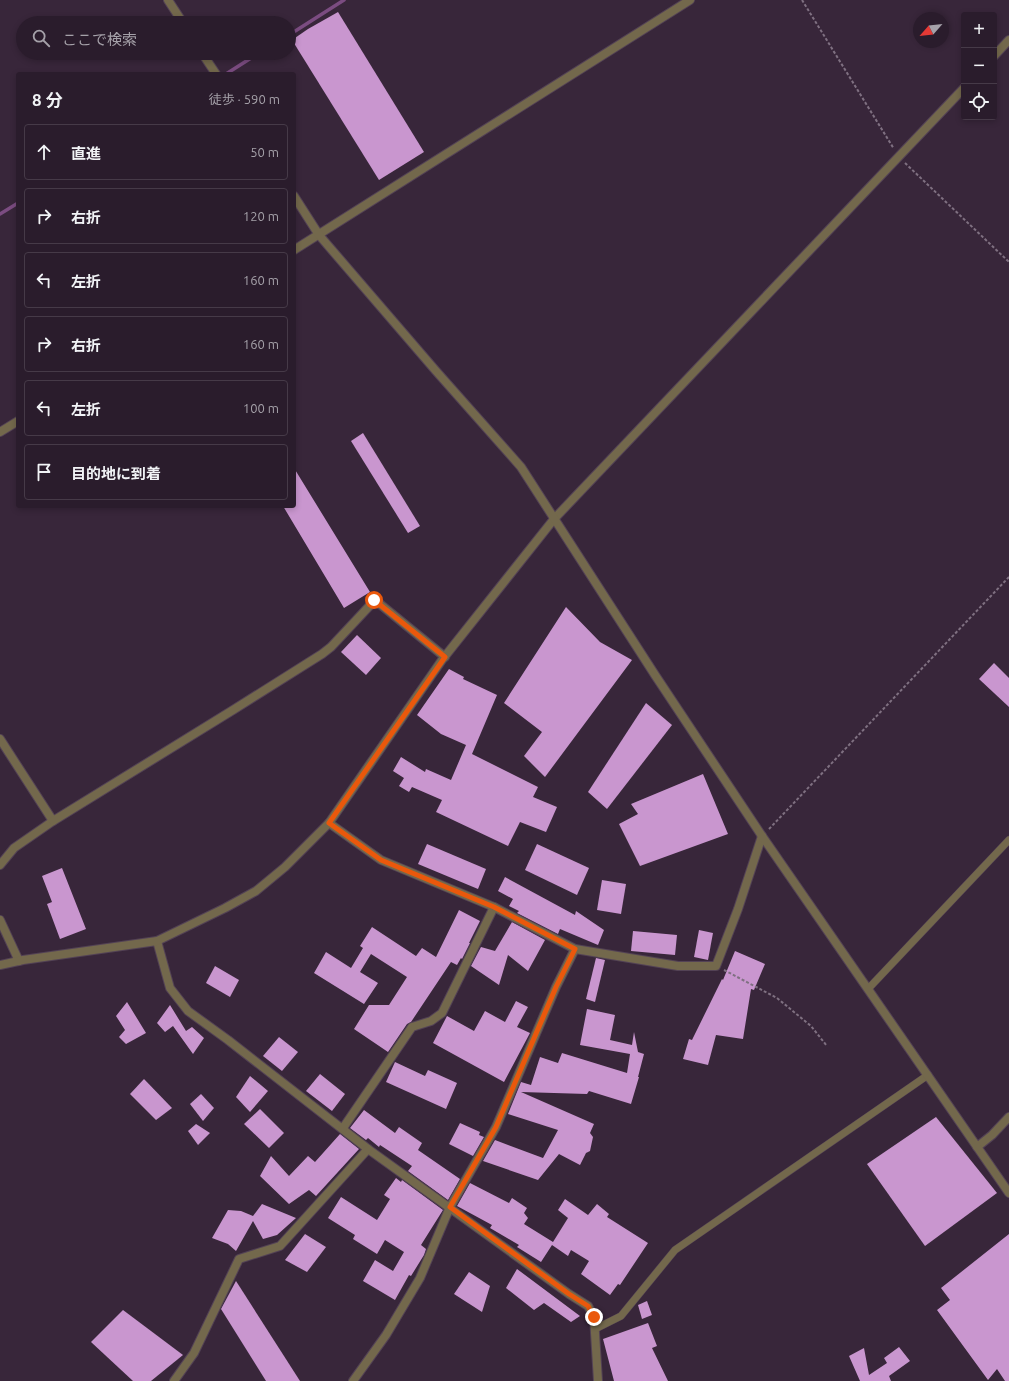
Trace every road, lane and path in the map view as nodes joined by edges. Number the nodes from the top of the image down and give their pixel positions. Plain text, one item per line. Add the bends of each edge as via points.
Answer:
1 (168, 0) edge
2 (690, 0) edge
3 (802, 0) edge
4 (178, 16) edge
5 (1009, 40) edge
6 (997, 53) edge
7 (207, 60) edge
8 (215, 72) edge
9 (961, 91) edge
10 (899, 156) junction
11 (296, 199) edge
12 (319, 235) junction
13 (296, 249) edge
14 (1009, 262) edge
15 (16, 422) edge
16 (0, 432) edge
17 (554, 519) junction
18 (1009, 576) edge
19 (445, 657) junction
20 (0, 739) edge
21 (53, 821) junction
22 (329, 823) junction
23 (762, 836) junction
24 (1009, 840) edge
25 (0, 865) edge
26 (494, 907) junction
27 (0, 920) edge
28 (157, 942) junction
29 (575, 949) junction
30 (19, 961) junction
31 (0, 965) edge
32 (716, 966) junction
33 (868, 989) junction
34 (827, 1046) dead end
35 (928, 1075) junction
36 (1009, 1117) edge
37 (343, 1128) junction
38 (977, 1147) junction
39 (368, 1149) junction
40 (1009, 1193) edge
41 (450, 1207) junction
42 (595, 1329) junction
43 (174, 1381) edge
44 (353, 1381) edge
45 (598, 1381) edge

1 - 4 street
2 - 12 street
3 - 10 path
5 - 6 street
7 - 8 street
9 - 10 street
10 - 14 path
10 - 17 street
11 - 12 street
12 - 13 street
12 - 17 street via 521,467
15 - 16 street
17 - 19 street
17 - 23 street
18 - 23 path
19 - 21 street via 374,600 322,654
19 - 22 street
20 - 21 street
21 - 25 street via 14,848
22 - 26 street via 381,860
22 - 28 street via 256,891
23 - 32 street
23 - 33 street
24 - 33 lane
26 - 29 street
26 - 37 street via 442,1013 431,1022 412,1027
27 - 30 street
28 - 30 street
28 - 37 street via 170,988 188,1011
29 - 32 street via 678,966
29 - 41 street via 496,1127
30 - 31 street
32 - 34 path via 777,998 812,1026
33 - 35 street
35 - 38 street
35 - 42 lane via 675,1250 621,1316
36 - 38 street
37 - 39 street
38 - 40 street
39 - 41 street
39 - 43 street via 280,1246 239,1259 194,1352
41 - 42 street via 588,1306 594,1317
41 - 44 street via 420,1278 386,1335
42 - 45 street

